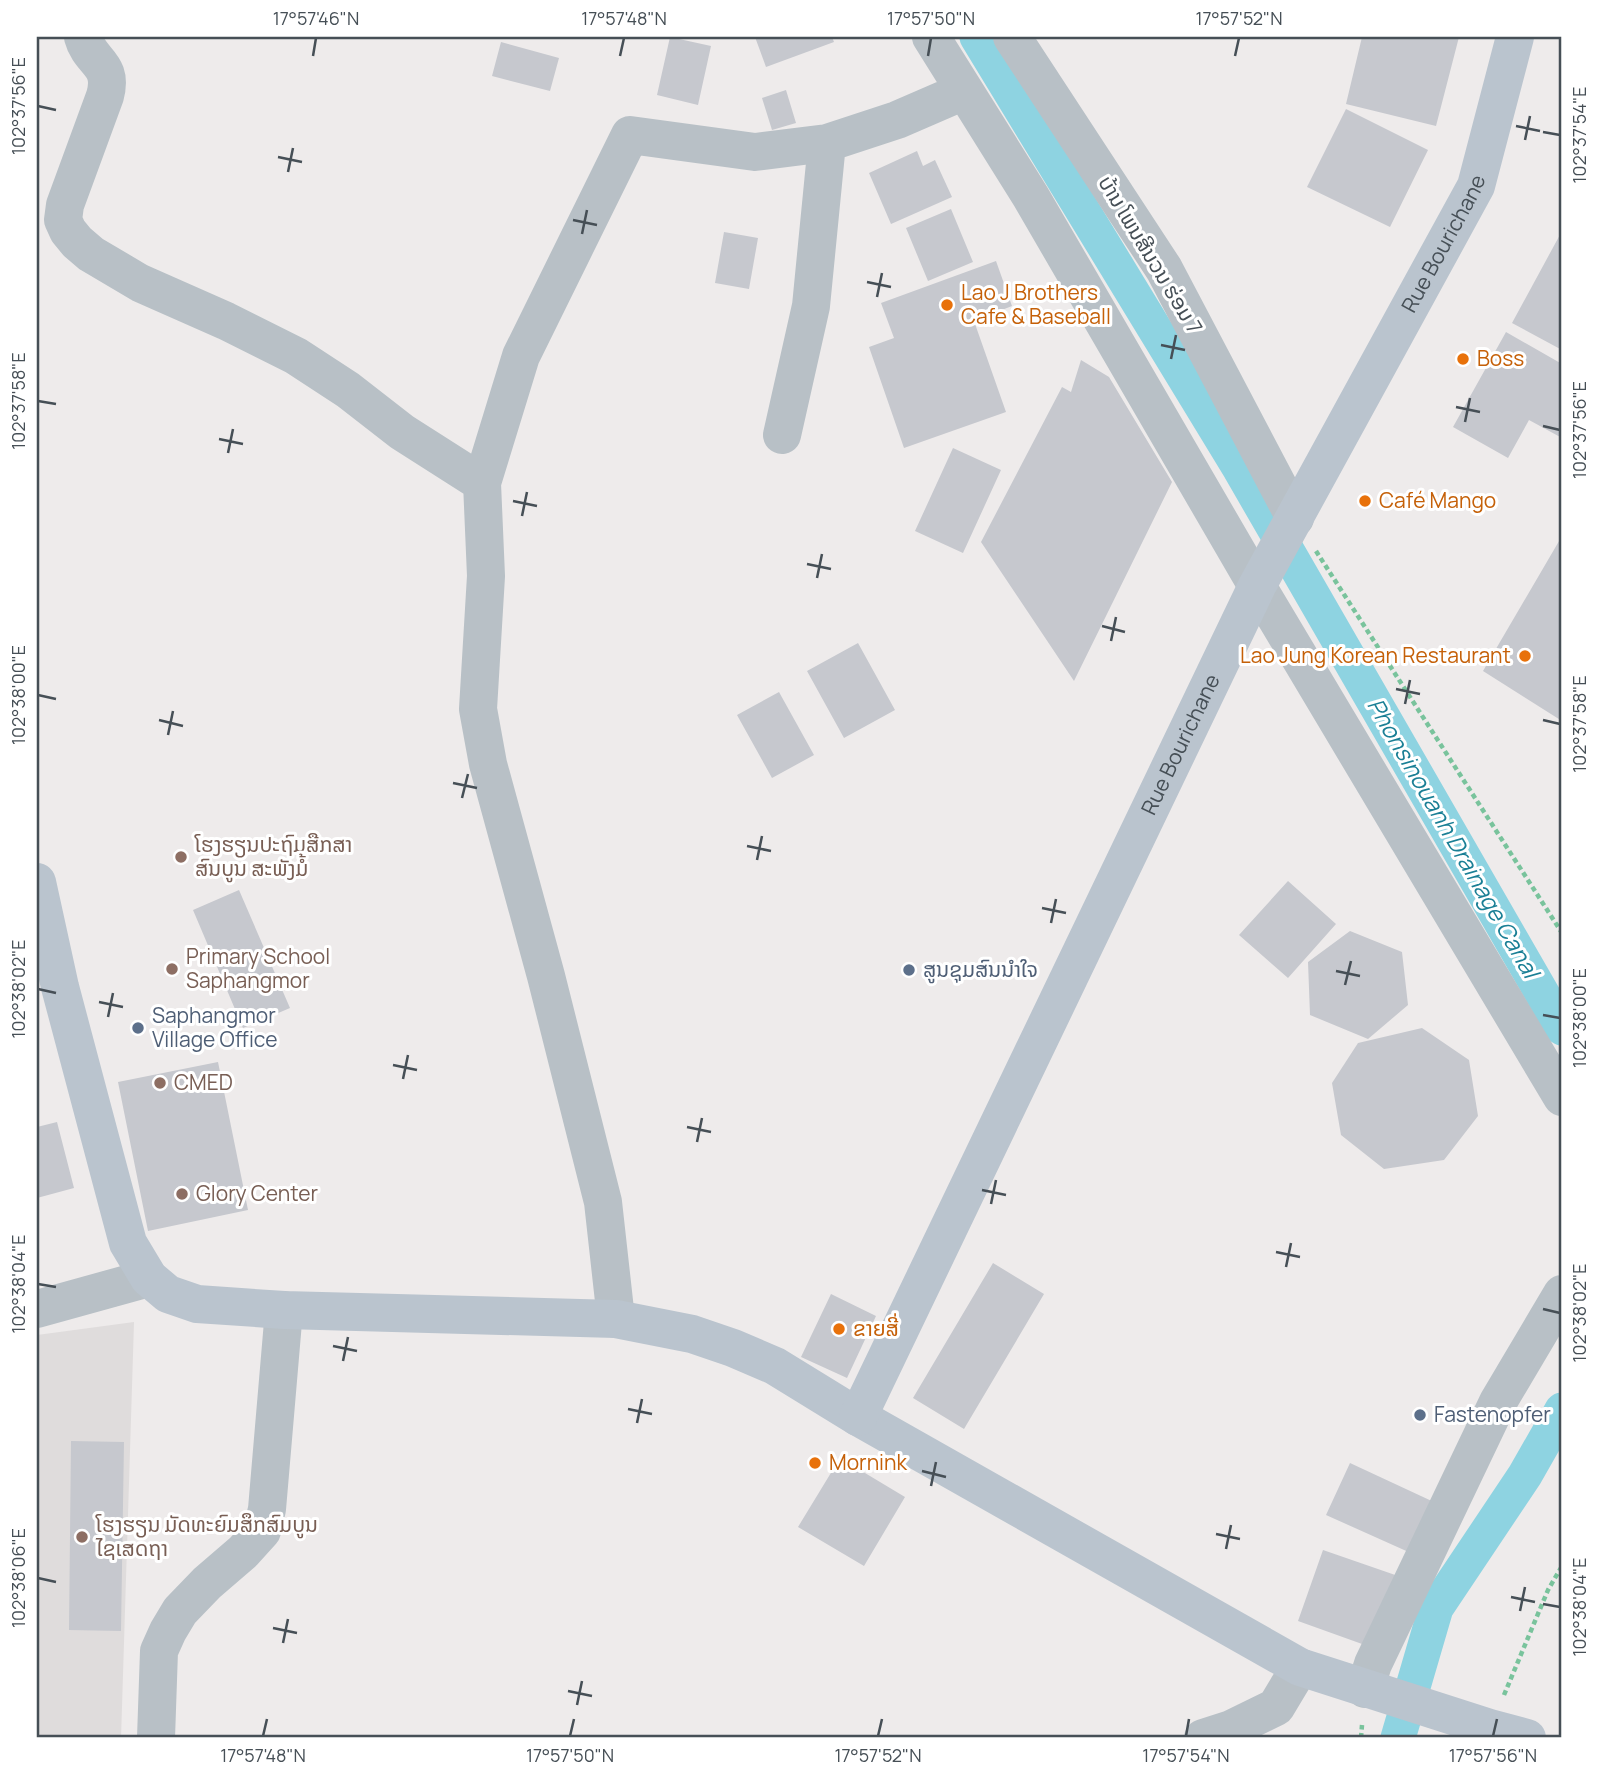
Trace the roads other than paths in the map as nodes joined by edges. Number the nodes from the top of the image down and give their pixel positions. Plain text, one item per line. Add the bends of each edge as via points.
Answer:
1 (83, 37) edge
2 (931, 37) edge
3 (1012, 37) edge
4 (1515, 37) edge
5 (964, 91) junction
6 (827, 143) junction
7 (782, 435) dead end
8 (482, 483) junction
9 (1295, 518) junction
10 (1257, 586) junction
11 (37, 882) edge
12 (1562, 1097) edge
13 (149, 1278) junction
14 (1562, 1294) edge
15 (37, 1309) edge
16 (284, 1310) junction
17 (615, 1319) junction
18 (858, 1418) junction
19 (1300, 1667) junction
20 (1370, 1690) junction
21 (1490, 1733) edge
22 (156, 1738) edge
23 (1203, 1738) edge
24 (1527, 1738) edge

1 - 8 street via 107,81 65,205 63,220 77,242 140,283 296,356
2 - 5 street
3 - 9 street, ບ້ານ ໂພນສີນວນ ຮ່ອມ 7 via 1164,269
4 - 9 street, Rue Bourichane via 1476,186
5 - 6 street
5 - 10 street via 1031,197
6 - 7 street via 811,306
6 - 8 street via 755,152 630,135 521,356
8 - 17 street via 485,576 478,709 488,764 603,1202
9 - 10 street, Rue Bourichane
10 - 12 street
10 - 18 street, Rue Bourichane
11 - 13 street via 128,1243
13 - 15 street
13 - 16 street via 168,1294 197,1304
14 - 20 street via 1498,1402 1373,1664
16 - 17 street
16 - 22 street via 262,1531 180,1611 168,1631 159,1651
17 - 18 street via 692,1334 733,1348 775,1366
18 - 19 street
19 - 20 street
19 - 23 street via 1276,1707
20 - 21 street
21 - 24 street

